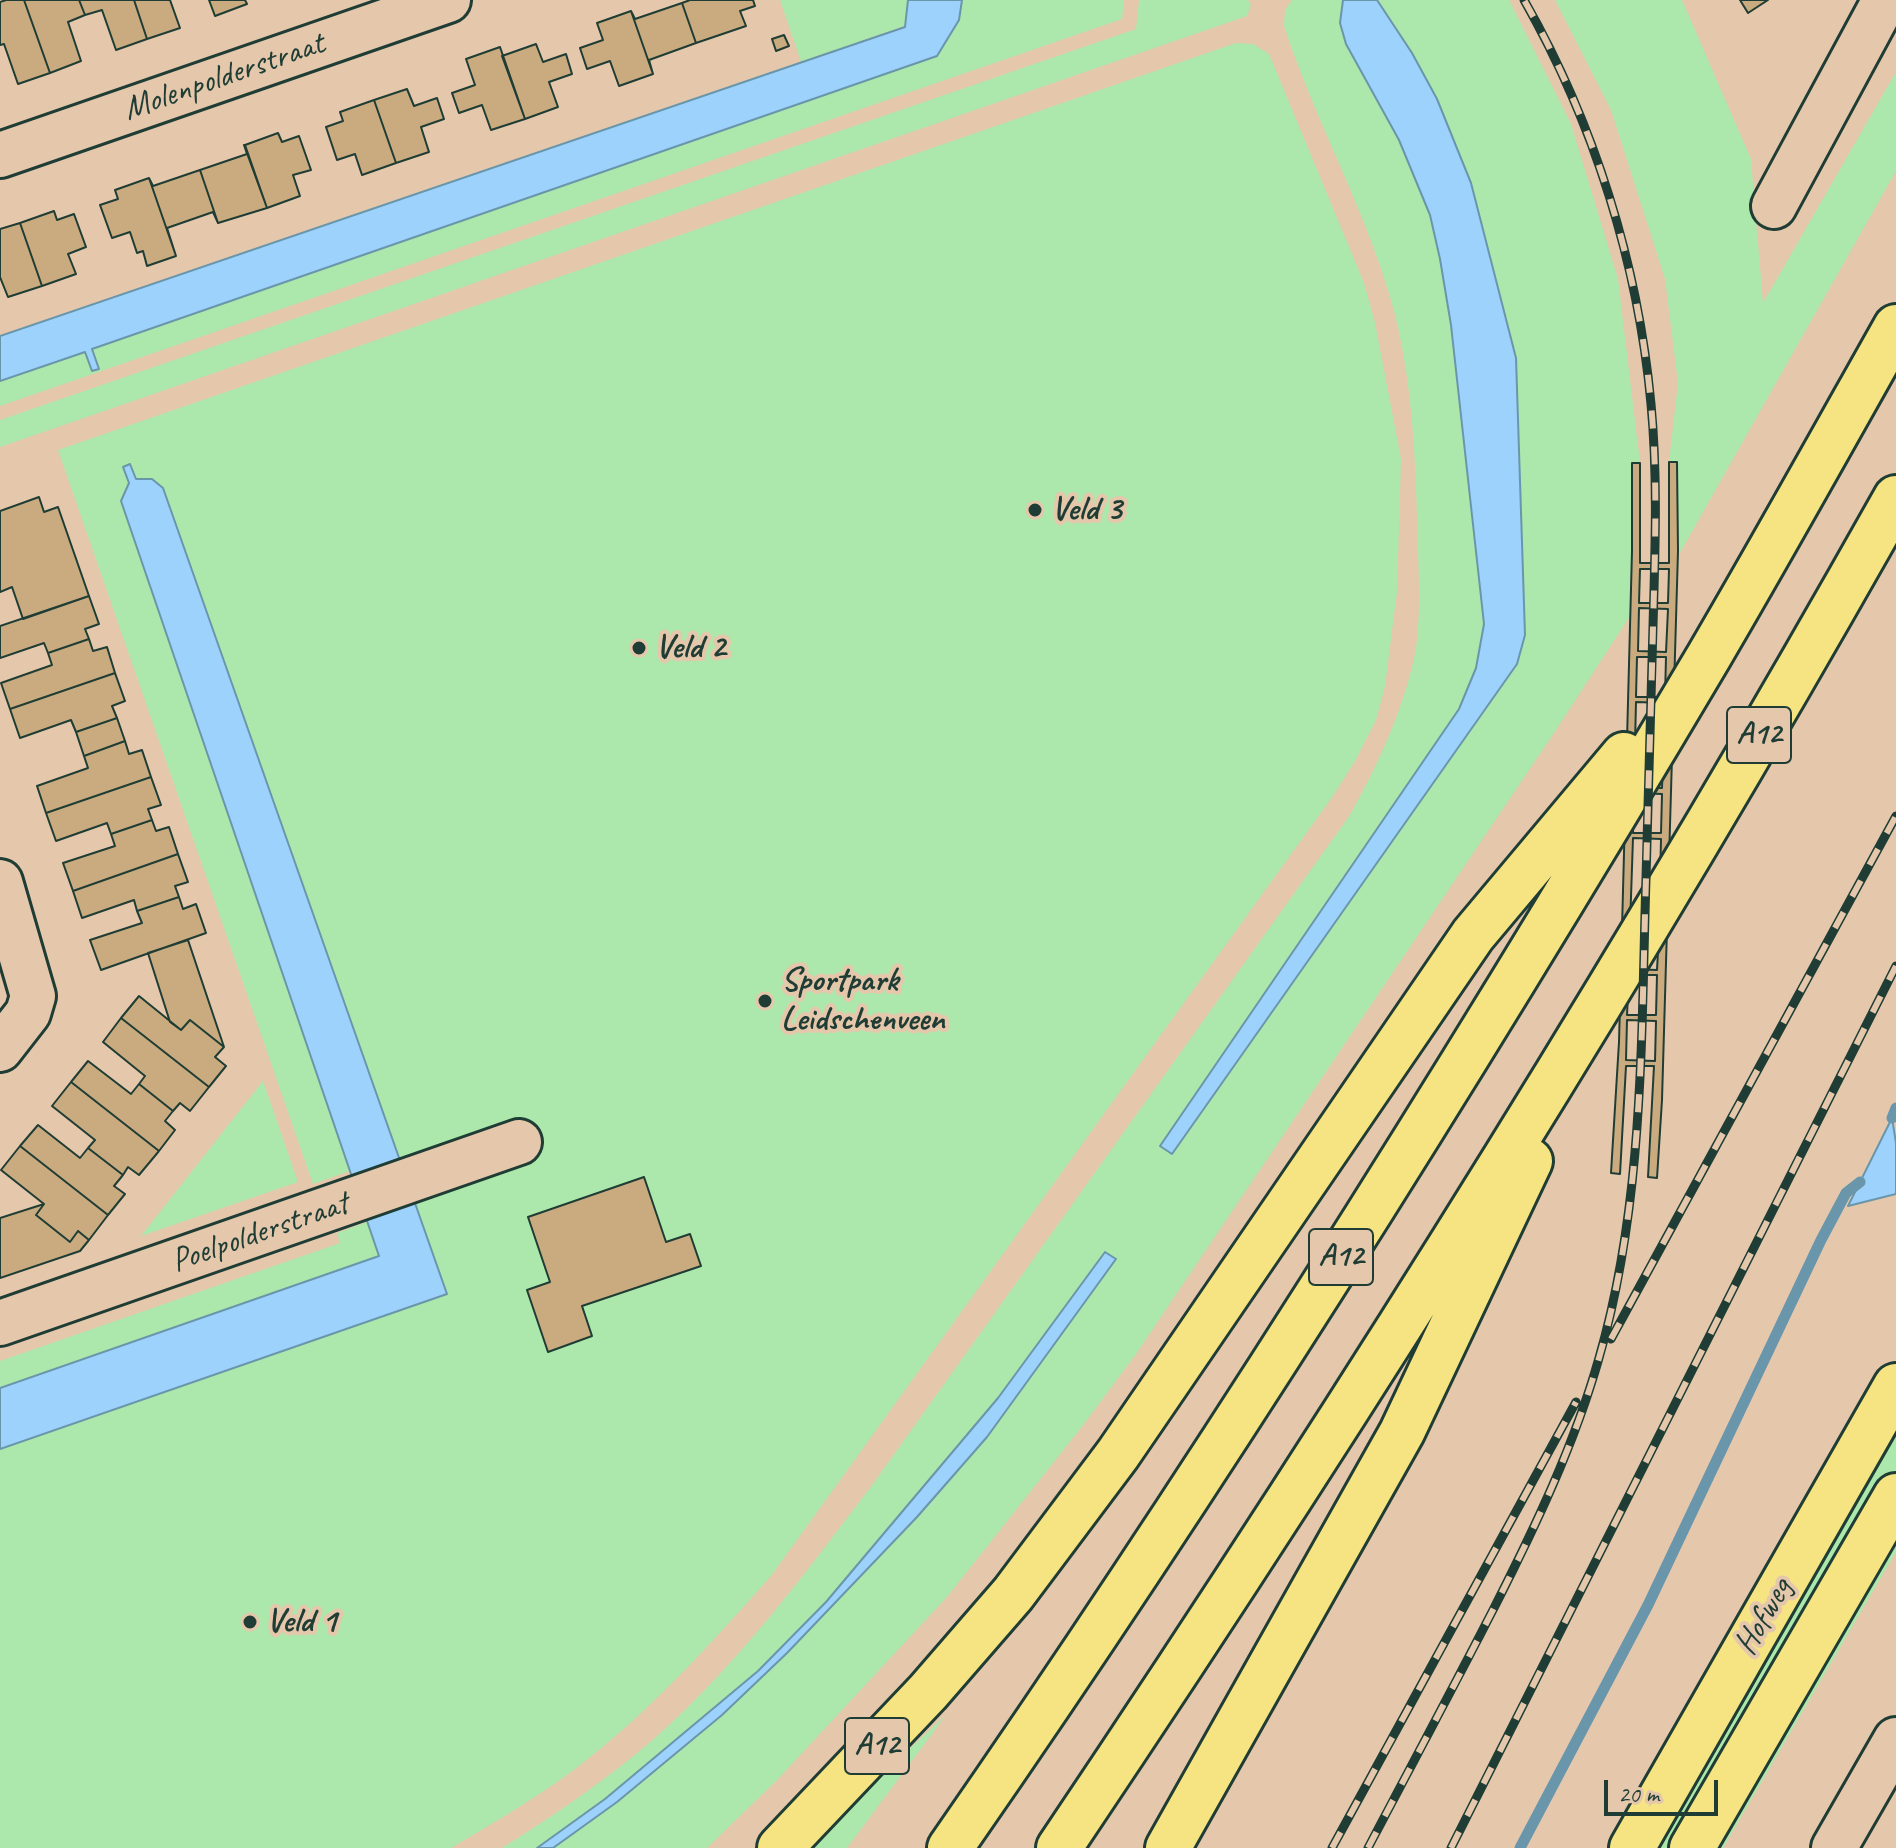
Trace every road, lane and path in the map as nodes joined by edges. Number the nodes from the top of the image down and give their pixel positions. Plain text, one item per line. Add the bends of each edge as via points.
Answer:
1 (448, 0) edge
2 (1885, 0) edge
3 (0, 155) edge
4 (1774, 206) dead end
5 (1896, 327) edge
6 (1896, 498) edge
7 (1711, 652) junction
8 (0, 882) edge
9 (1620, 971) junction
10 (0, 1049) edge
11 (519, 1142) dead end
12 (0, 1323) edge
13 (1896, 1386) edge
14 (1896, 1496) edge
15 (1896, 1740) edge
16 (780, 1848) edge
17 (950, 1848) edge
18 (1059, 1848) edge
19 (1168, 1848) edge
20 (1632, 1848) edge
21 (1692, 1848) edge
22 (1834, 1848) edge

1 - 3 street, Molenpolderstraat
2 - 4 street
5 - 7 main road, A12
6 - 9 main road, A12
7 - 16 main road, A12 via 1473,935 1118,1454 1013,1594
7 - 17 main road, A12 via 1521,969 1240,1418
8 - 10 street via 33,996 28,1013
9 - 18 main road, A12 via 1372,1369
9 - 19 main road, A12 via 1402,1432
11 - 12 street, Poelpolderstraat
13 - 20 main road, Hofweg
14 - 21 main road, Hofweg
15 - 22 street

